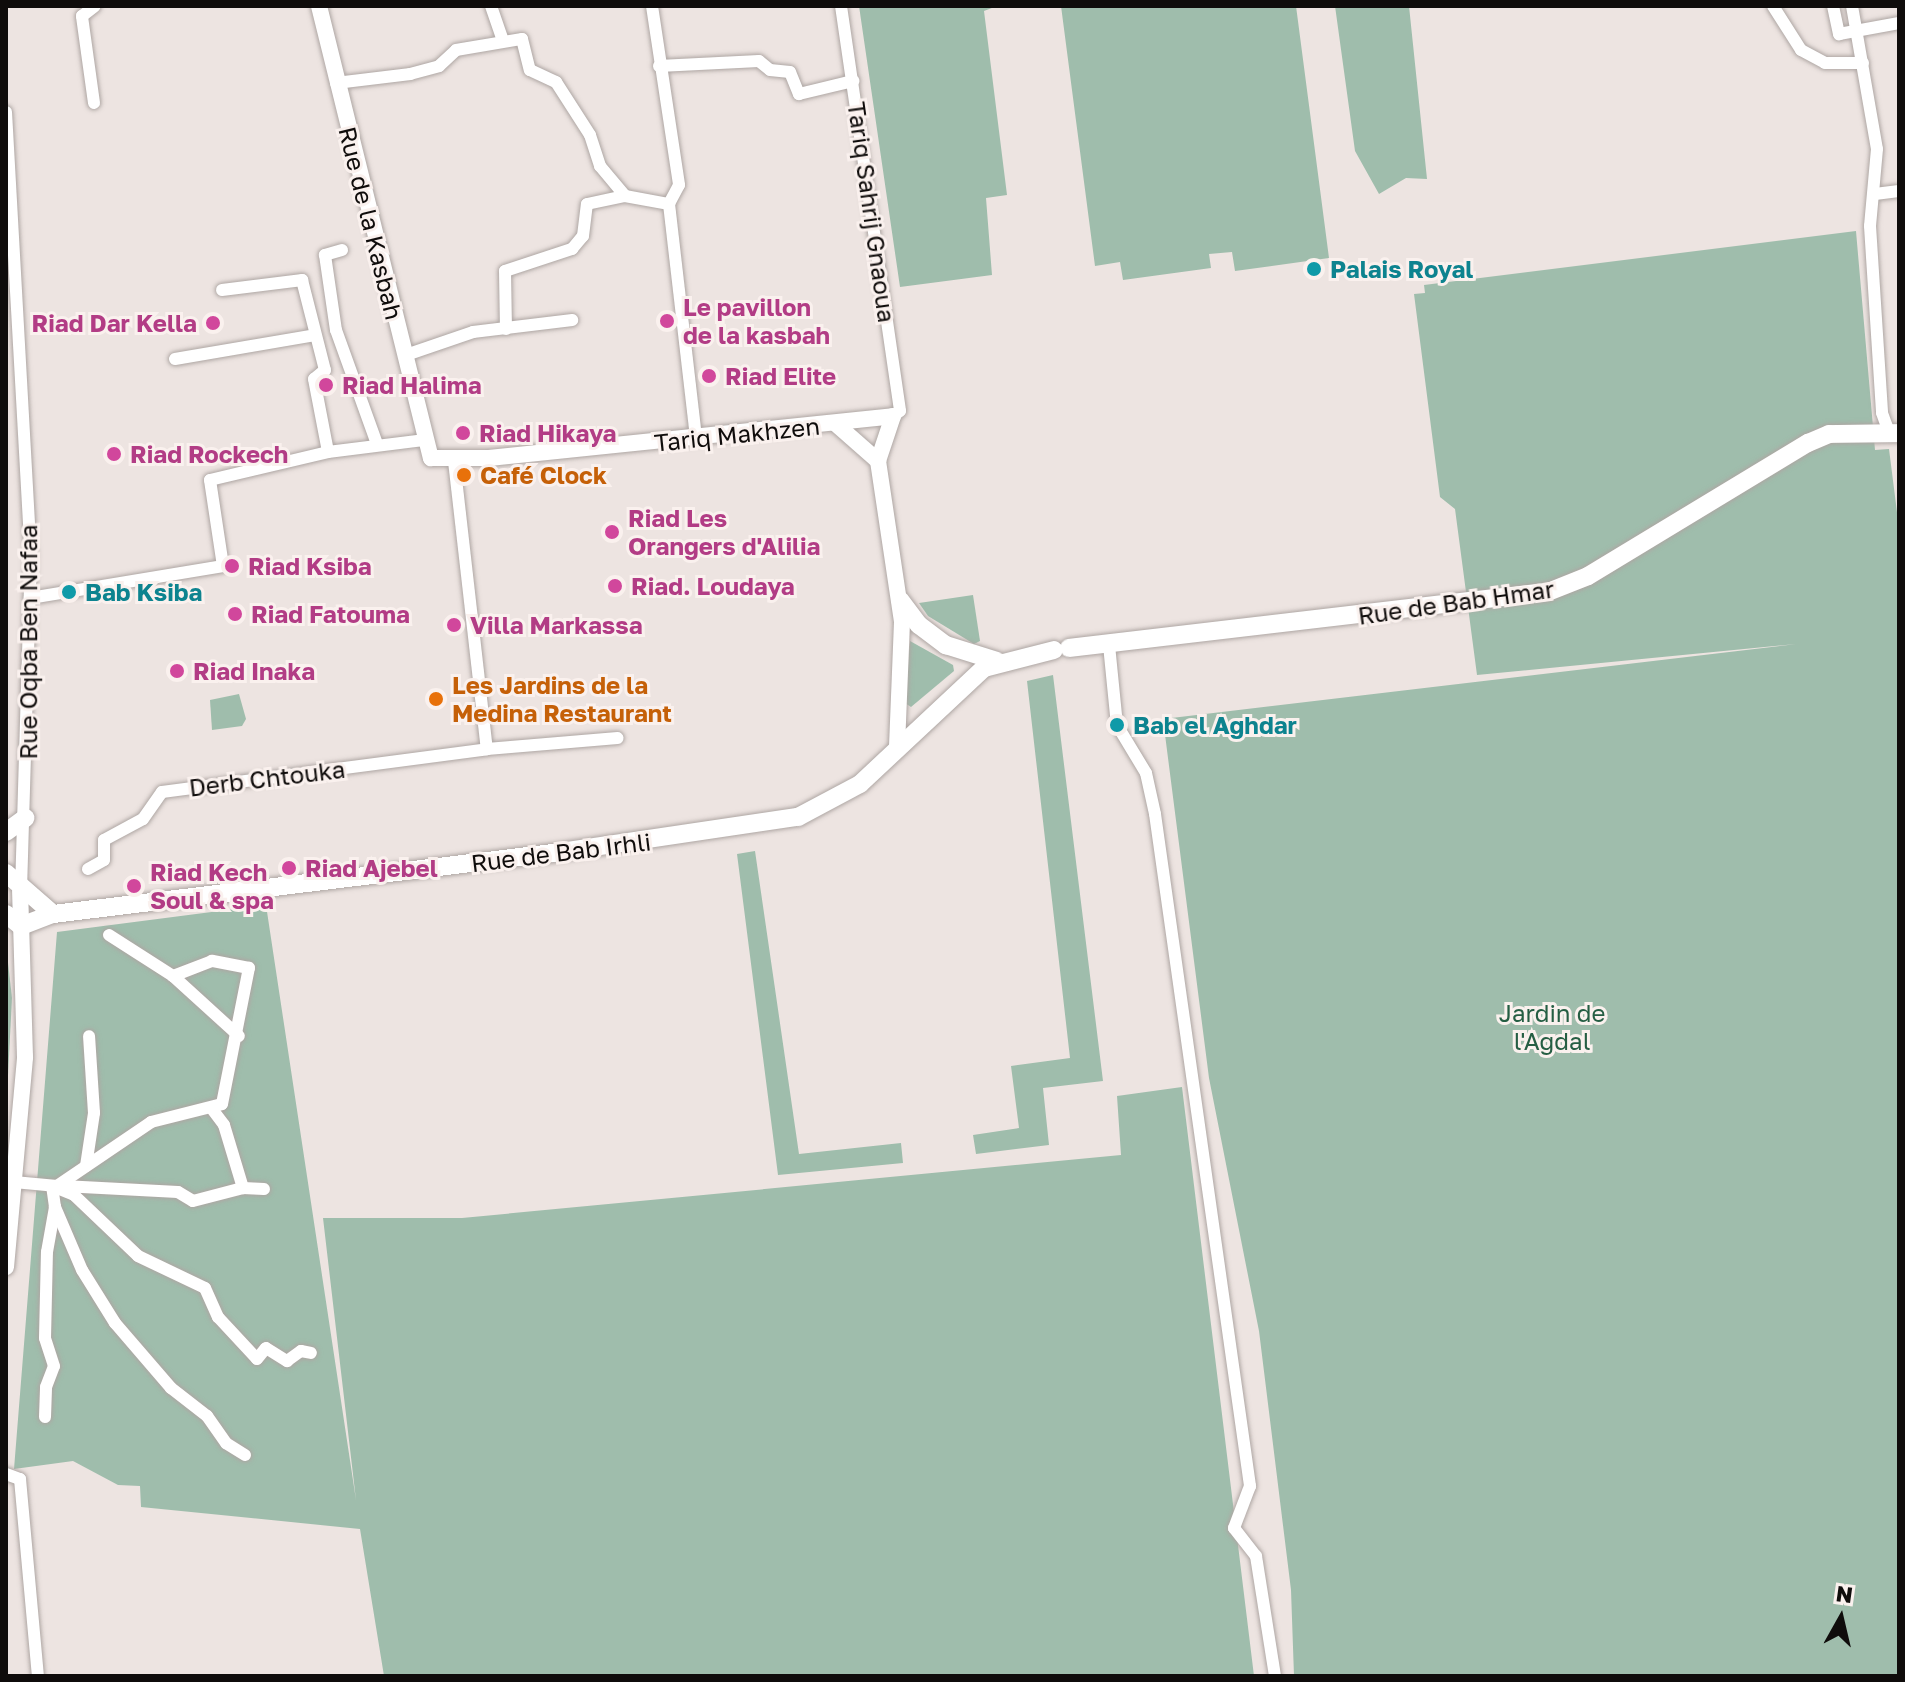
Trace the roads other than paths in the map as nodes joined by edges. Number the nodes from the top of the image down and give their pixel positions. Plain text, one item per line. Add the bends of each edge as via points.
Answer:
1 (95, 6) edge
2 (319, 6) edge
3 (491, 6) edge
4 (652, 6) edge
5 (841, 6) edge
6 (1773, 6) edge
7 (1833, 6) edge
8 (1852, 6) edge
9 (1899, 23) edge
10 (1856, 29) junction
11 (503, 40) junction
12 (1863, 63) junction
13 (659, 66) junction
14 (853, 81) junction
15 (336, 83) junction
16 (94, 103) dead end
17 (6, 112) edge
18 (1899, 191) edge
19 (1875, 194) junction
20 (625, 196) junction
21 (669, 204) junction
22 (342, 250) dead end
23 (222, 290) dead end
24 (572, 320) dead end
25 (506, 329) junction
26 (315, 335) junction
27 (406, 355) junction
28 (175, 359) dead end
29 (893, 416) junction
30 (836, 424) junction
31 (1894, 433) edge
32 (696, 439) junction
33 (425, 440) junction
34 (377, 444) junction
35 (328, 452) junction
36 (454, 461) junction
37 (878, 461) junction
38 (30, 598) junction
39 (900, 600) junction
40 (1109, 645) junction
41 (1061, 649) joint
42 (997, 661) junction
43 (618, 738) dead end
44 (897, 747) junction
45 (487, 749) junction
46 (25, 818) junction
47 (6, 832) edge
48 (88, 869) dead end
49 (6, 873) edge
50 (20, 891) junction
51 (53, 914) junction
52 (14, 920) edge
53 (109, 935) dead end
54 (173, 976) junction
55 (89, 1036) dead end
56 (239, 1036) junction
57 (212, 1109) junction
58 (86, 1166) junction
59 (14, 1182) junction
60 (55, 1186) junction
61 (243, 1188) junction
62 (264, 1189) dead end
63 (55, 1207) junction
64 (6, 1267) edge
65 (311, 1353) dead end
66 (45, 1417) dead end
67 (245, 1455) dead end
68 (6, 1474) edge
69 (38, 1676) edge
70 (1275, 1676) edge

1 - 16 street via 82,16
2 - 15 street, Rue de la Kasbah
3 - 11 street
4 - 13 street
5 - 14 street, Tariq Sahrij Gnaoua
6 - 12 street via 1801,50 1825,63
7 - 10 street via 1837,33
8 - 10 street
9 - 10 street
10 - 12 street
11 - 15 street via 456,50 439,66 410,74
11 - 20 street via 522,39 530,70 556,82 593,142 600,166
12 - 19 street via 1877,149
13 - 14 street via 759,61 770,70 790,72 799,94
13 - 21 street via 679,185
14 - 29 street, Tariq Sahrij Gnaoua via 900,411
15 - 27 street, Rue de la Kasbah
17 - 38 street, Rue Oqba Ben Nafaa
18 - 19 street
19 - 31 street via 1870,226 1882,413
20 - 21 street
20 - 25 street via 587,204 583,236 572,249 505,271
21 - 32 street
22 - 34 street via 325,255 336,330
23 - 26 street via 302,280
24 - 25 street
25 - 27 street via 465,334
26 - 28 street
26 - 35 street via 325,370 314,379
27 - 33 street, Rue de la Kasbah
29 - 30 street, Tariq Makhzen
29 - 37 street
30 - 32 street, Tariq Makhzen
30 - 37 street
31 - 40 main road, Rue de Bab Hmar via 1829,434 1808,443 1588,576 1548,592
32 - 36 street, Tariq Makhzen
33 - 34 street
33 - 36 street via 431,458
34 - 35 street
35 - 38 street via 210,480 223,566
36 - 45 street
37 - 39 street
38 - 46 street, Rue Oqba Ben Nafaa
39 - 42 main road via 919,625 946,645
39 - 44 street
40 - 41 main road, Rue de Bab Hmar
40 - 70 street via 1117,725 1146,773 1155,814 1250,1486 1234,1528 1256,1556
41 - 42 main road, Rue de Bab Irhli
42 - 44 main road, Rue de Bab Irhli via 970,678
43 - 45 street, Derb Chtouka
44 - 51 main road, Rue de Bab Irhli via 860,784 828,805 764,824
45 - 48 street, Derb Chtouka via 162,792 143,819 104,840 104,860
46 - 47 main road
46 - 50 street, Rue Oqba Ben Nafaa
49 - 50 main road
50 - 51 main road
50 - 52 street, Rue Oqba Ben Nafaa
51 - 52 main road, Rue de Bab Irhli
52 - 59 street, Rue Oqba Ben Nafaa via 27,1016
53 - 54 street
54 - 56 street
54 - 56 street via 212,961 249,968
55 - 58 street via 94,1113
56 - 57 street via 222,1104
57 - 58 street via 151,1122
57 - 61 street via 224,1125
58 - 60 street
59 - 60 street
59 - 64 street, Rue Oqba Ben Nafaa
60 - 61 street via 178,1192 193,1201
60 - 63 street
60 - 65 street via 74,1195 138,1256 205,1288 218,1317 257,1359 266,1348 287,1361 301,1351
61 - 62 street
63 - 66 street via 47,1252 45,1338 54,1366
63 - 67 street via 82,1270 115,1323 171,1388
68 - 69 street via 20,1479

